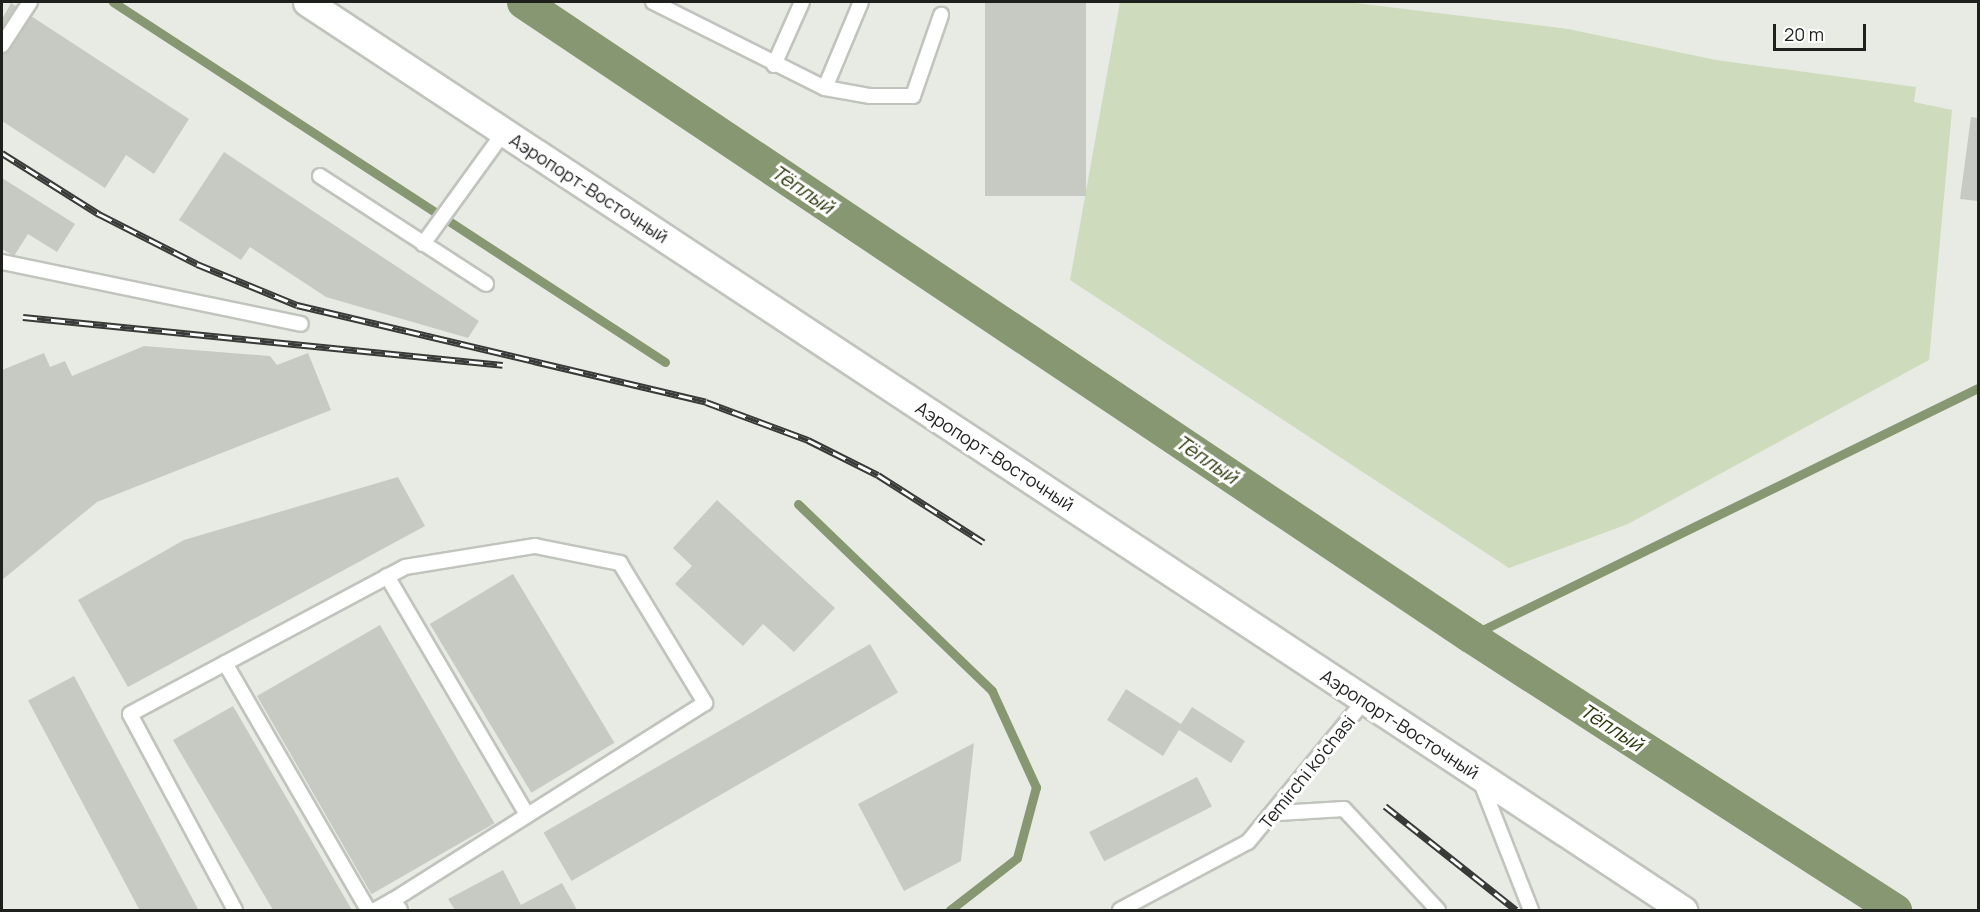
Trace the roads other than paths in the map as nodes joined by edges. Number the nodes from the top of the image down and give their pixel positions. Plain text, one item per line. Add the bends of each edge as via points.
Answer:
1 (30, 2) edge
2 (307, 2) edge
3 (653, 2) edge
4 (802, 2) edge
5 (861, 2) edge
6 (941, 15) dead end
7 (2, 45) edge
8 (774, 65) junction
9 (825, 88) junction
10 (504, 132) junction
11 (320, 176) dead end
12 (423, 243) junction
13 (2, 262) edge
14 (486, 284) dead end
15 (301, 324) dead end
16 (387, 576) junction
17 (225, 663) junction
18 (1365, 700) junction
19 (1478, 775) junction
20 (1278, 813) junction
21 (527, 815) junction
22 (396, 905) edge
23 (235, 910) edge
24 (368, 910) edge
25 (375, 910) edge
26 (1120, 910) edge
27 (1438, 910) edge
28 (1531, 910) edge
29 (1683, 910) edge

1 - 7 lane
2 - 10 street, Аэропорт-Восточный
3 - 8 lane
4 - 8 lane
5 - 9 lane
6 - 9 lane via 913,96
8 - 9 lane
10 - 12 lane
10 - 18 street, Аэропорт-Восточный
11 - 12 lane
12 - 14 lane
13 - 15 lane
16 - 17 lane
16 - 21 lane
16 - 21 lane via 405,567 535,546 620,563 705,703
17 - 23 lane via 130,714
17 - 24 lane
18 - 19 street, Аэропорт-Восточный
18 - 20 lane, Temirchi ko'chasi
19 - 28 lane
19 - 29 street, Аэропорт-Восточный
20 - 26 lane, Temirchi ko'chasi via 1248,842
20 - 27 lane via 1344,809
21 - 22 lane
22 - 25 lane

